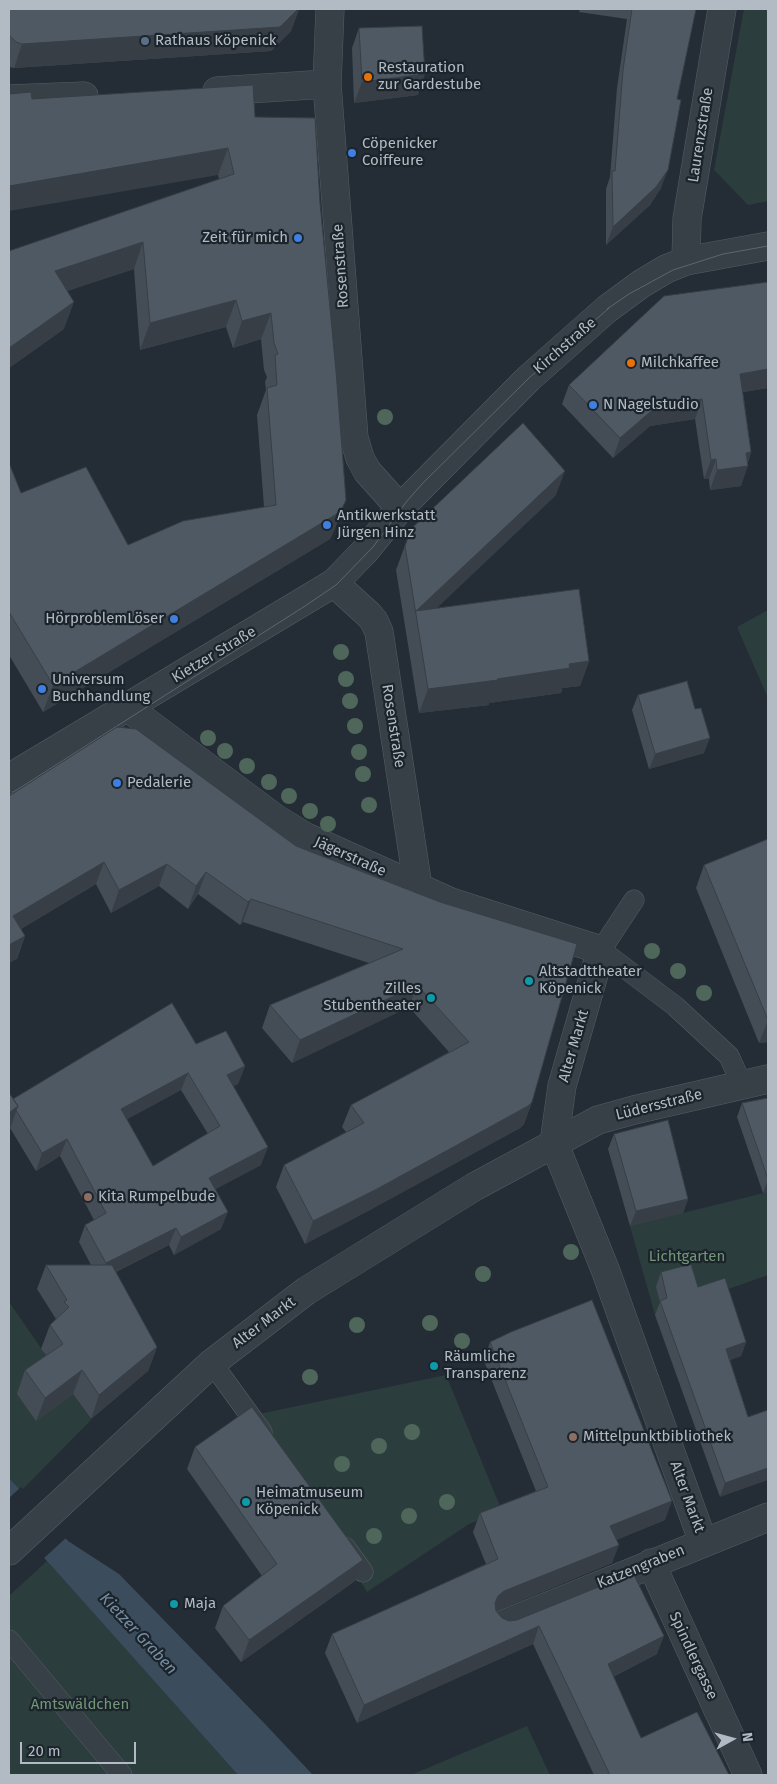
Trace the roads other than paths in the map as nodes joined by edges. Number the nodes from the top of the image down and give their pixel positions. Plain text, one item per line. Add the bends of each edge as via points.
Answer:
1 (330, 9) edge
2 (722, 9) edge
3 (328, 84) junction
4 (190, 92) edge
5 (105, 96) edge
6 (9, 99) edge
7 (768, 246) edge
8 (686, 261) junction
9 (400, 508) junction
10 (334, 583) junction
11 (128, 708) junction
12 (11, 771) edge
13 (418, 886) junction
14 (634, 900) dead end
15 (601, 950) junction
16 (768, 1079) edge
17 (742, 1085) junction
18 (554, 1143) junction
19 (212, 1363) junction
20 (272, 1446) edge
21 (768, 1517) edge
22 (335, 1533) edge
23 (703, 1542) junction
24 (9, 1551) edge
25 (651, 1564) junction
26 (363, 1572) edge
27 (504, 1624) edge
28 (9, 1640) edge
29 (122, 1775) edge
30 (748, 1775) edge

1 - 3 street, Rosenstraße
2 - 8 street, Laurenzstraße via 687,218
3 - 4 street
3 - 9 street, Rosenstraße via 354,438 367,471
5 - 6 street
7 - 8 street, Kirchstraße
8 - 9 street, Kirchstraße via 653,276 607,309 529,378
9 - 10 street, Kietzer Straße
10 - 11 street, Kietzer Straße
10 - 13 street, Rosenstraße via 369,615 379,632
11 - 12 street, Kietzer Straße
11 - 13 street, Jägerstraße via 290,828
13 - 15 street, Jägerstraße via 458,904
14 - 15 lane
15 - 17 lane via 675,1006 729,1056
15 - 18 street, Alter Markt via 562,1086
16 - 17 street, Lüdersstraße
17 - 18 street, Lüdersstraße via 598,1120
18 - 19 street, Alter Markt via 474,1187 306,1291
18 - 23 street, Alter Markt via 608,1277
19 - 20 lane
19 - 24 street, Alter Markt
21 - 23 street, Katzengraben
22 - 26 lane
23 - 25 street, Katzengraben
25 - 27 street, Katzengraben
25 - 30 street, Spindlergasse
28 - 29 lane

